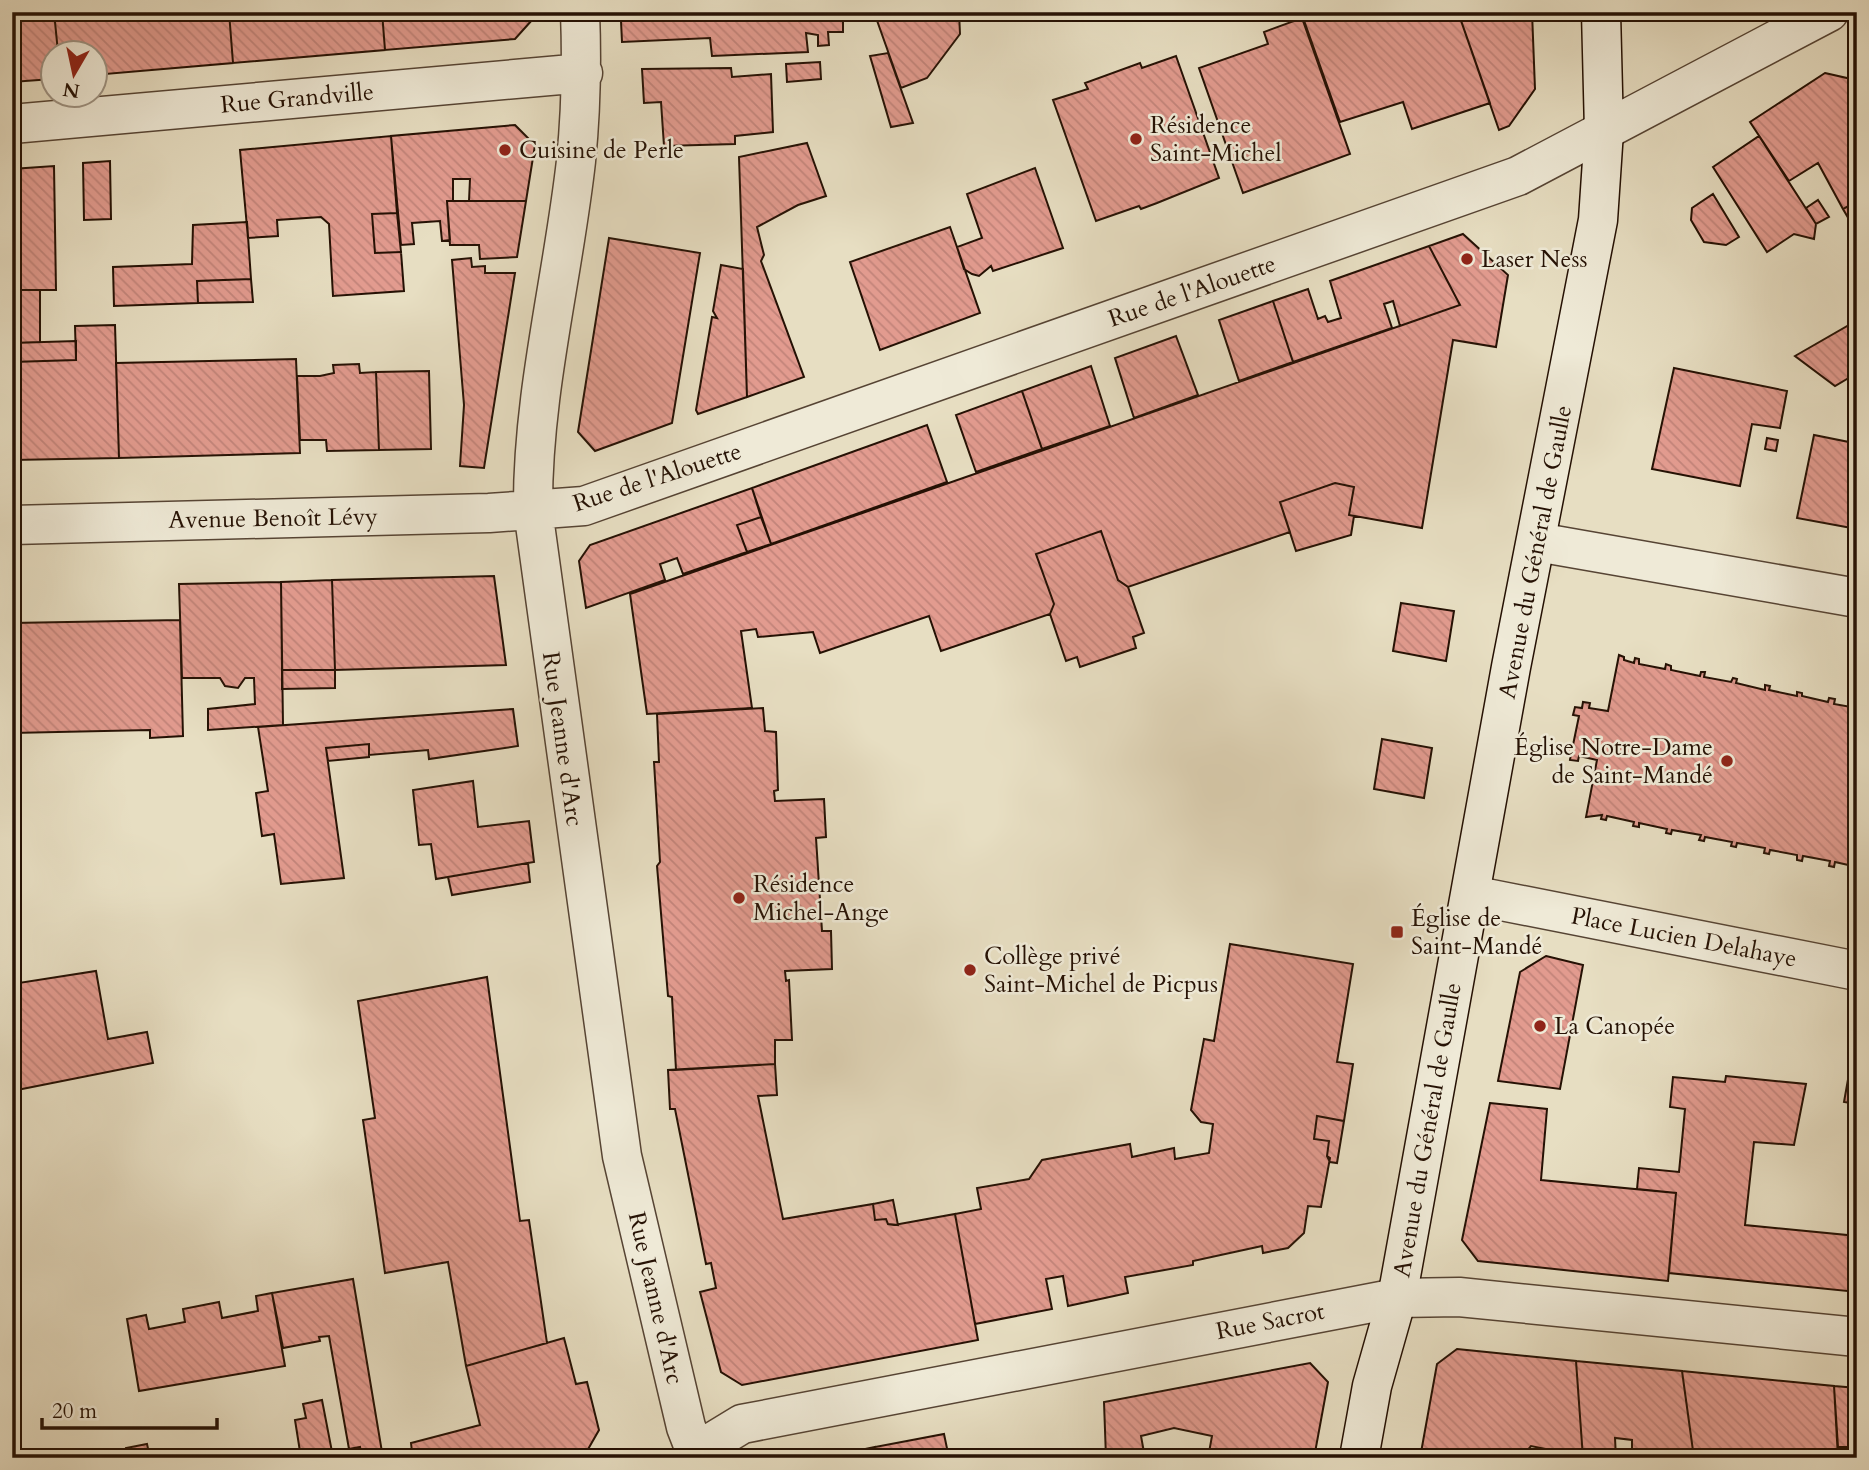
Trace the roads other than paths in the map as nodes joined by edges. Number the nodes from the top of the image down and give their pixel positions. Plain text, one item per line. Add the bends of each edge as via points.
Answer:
1 (580, 12) edge
2 (1601, 12) edge
3 (1829, 12) edge
4 (583, 73) junction
5 (12, 124) edge
6 (1604, 131) junction
7 (533, 510) junction
8 (12, 525) edge
9 (1537, 542) junction
10 (1857, 598) edge
11 (1471, 895) junction
12 (1857, 971) edge
13 (1397, 1298) junction
14 (1857, 1337) edge
15 (697, 1455) edge
16 (1359, 1458) edge

1 - 4 street, Rue Jeanne d'Arc
2 - 6 street, Avenue du Général de Gaulle
3 - 6 street, Rue de l'Alouette
4 - 5 street, Rue Grandville
4 - 7 street, Rue Jeanne d'Arc via 576,163 533,450
6 - 7 street, Rue de l'Alouette via 1505,181 584,506
6 - 9 street, Avenue du Général de Gaulle via 1598,220
7 - 8 street, Avenue Benoît Lévy
7 - 15 street, Rue Jeanne d'Arc via 622,1156 686,1426
9 - 10 street
9 - 11 street, Avenue du Général de Gaulle
11 - 12 street, Place Lucien Delahaye
11 - 13 street, Avenue du Général de Gaulle
13 - 14 street, Rue Sacrot via 1458,1297
13 - 15 street, Rue Sacrot via 742,1424
13 - 16 street, Avenue du Général de Gaulle via 1372,1385

